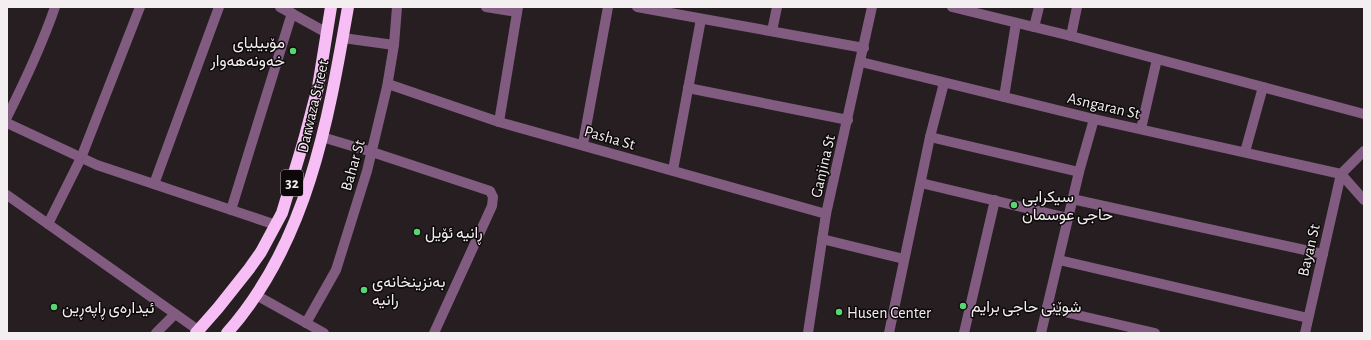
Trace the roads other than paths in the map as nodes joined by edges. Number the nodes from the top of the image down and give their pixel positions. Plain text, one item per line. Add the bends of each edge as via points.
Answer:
1 (55, 7) edge
2 (140, 7) edge
3 (219, 7) edge
4 (280, 7) edge
5 (331, 7) edge
6 (348, 7) edge
7 (397, 7) edge
8 (486, 7) edge
9 (608, 7) edge
10 (637, 7) edge
11 (777, 7) edge
12 (872, 7) edge
13 (952, 7) edge
14 (1039, 7) edge
15 (1077, 7) edge
16 (517, 9) edge
17 (292, 13) junction
18 (701, 18) junction
19 (1016, 23) junction
20 (1034, 27) junction
21 (772, 31) junction
22 (327, 33) junction
23 (1071, 36) junction
24 (343, 38) junction
25 (394, 45) junction
26 (864, 48) junction
27 (1156, 59) junction
28 (861, 62) junction
29 (944, 83) junction
30 (388, 84) junction
31 (1262, 87) junction
32 (688, 88) junction
33 (1004, 97) junction
34 (1364, 114) edge
35 (7, 117) edge
36 (1094, 119) junction
37 (848, 120) junction
38 (499, 122) junction
39 (7, 123) edge
40 (1141, 129) junction
41 (322, 137) junction
42 (930, 137) junction
43 (584, 144) junction
44 (1364, 151) edge
45 (372, 152) junction
46 (1245, 152) junction
47 (81, 158) junction
48 (673, 170) junction
49 (1079, 172) junction
50 (1341, 174) junction
51 (920, 183) junction
52 (154, 184) junction
53 (7, 195) edge
54 (1072, 199) junction
55 (995, 200) junction
56 (1364, 200) edge
57 (231, 210) junction
58 (826, 214) junction
59 (1068, 218) junction
60 (48, 224) junction
61 (276, 225) junction
62 (822, 239) junction
63 (1323, 254) junction
64 (904, 259) junction
65 (1058, 260) junction
66 (256, 295) junction
67 (1047, 308) junction
68 (175, 314) junction
69 (1308, 318) junction
70 (306, 323) junction
71 (197, 332) edge
72 (156, 333) edge
73 (227, 333) edge
74 (324, 333) edge
75 (434, 333) edge
76 (808, 333) edge
77 (889, 333) edge
78 (964, 333) edge
79 (1041, 333) edge
80 (1155, 333) edge
81 (1305, 333) edge

1 - 35 street via 21,91
2 - 47 street
3 - 52 street
4 - 17 street
5 - 22 highway, 32
6 - 24 highway, Darwaza Street / 32
7 - 25 street, Bahar St
8 - 16 street
9 - 43 street
10 - 18 street
11 - 21 street
12 - 26 street, Ganjina St
13 - 19 street
14 - 20 street
15 - 23 street
16 - 38 street
17 - 22 street
17 - 57 street
18 - 21 street
18 - 32 street
19 - 20 street
19 - 33 street
20 - 23 street
21 - 26 street
22 - 61 highway, 32 via 318,87 306,133 286,202
23 - 27 street
24 - 25 street
24 - 41 highway, Darwaza Street / 32
25 - 30 street, Bahar St
26 - 28 street, Ganjina St
27 - 31 street
27 - 40 street
28 - 29 street, Asngaran St
28 - 37 street, Ganjina St
29 - 33 street, Asngaran St
29 - 42 street
30 - 38 street, Pasha St
30 - 45 street, Bahar St
31 - 34 street
31 - 46 street
32 - 37 street
32 - 48 street
33 - 36 street, Asngaran St
36 - 40 street, Asngaran St
36 - 49 street
37 - 58 street, Ganjina St
38 - 43 street, Pasha St
39 - 47 street
40 - 46 street, Asngaran St
41 - 45 street
41 - 66 highway, Darwaza Street / 32 via 297,218
42 - 49 street
42 - 51 street
43 - 48 street, Pasha St
44 - 50 street
45 - 70 street, Bahar St via 336,270
45 - 75 street via 490,192 493,197 492,206
46 - 50 street, Asngaran St
47 - 52 street
47 - 60 street
48 - 58 street, Pasha St
49 - 54 street
50 - 56 street
50 - 63 street, Bayan St
51 - 55 street
51 - 64 street
52 - 57 street
53 - 60 street
54 - 59 street
54 - 63 street
55 - 59 street
55 - 78 street
57 - 61 street
58 - 62 street, Ganjina St
59 - 65 street
60 - 68 street
61 - 71 highway, 32 via 245,275
62 - 64 street
62 - 76 street, Ganjina St
63 - 69 street, Bayan St
64 - 77 street
65 - 67 street
65 - 69 street
66 - 70 street
66 - 73 highway, Darwaza Street / 32
67 - 79 street
67 - 80 street
68 - 71 street
68 - 72 street
69 - 81 street, Bayan St
70 - 74 street

